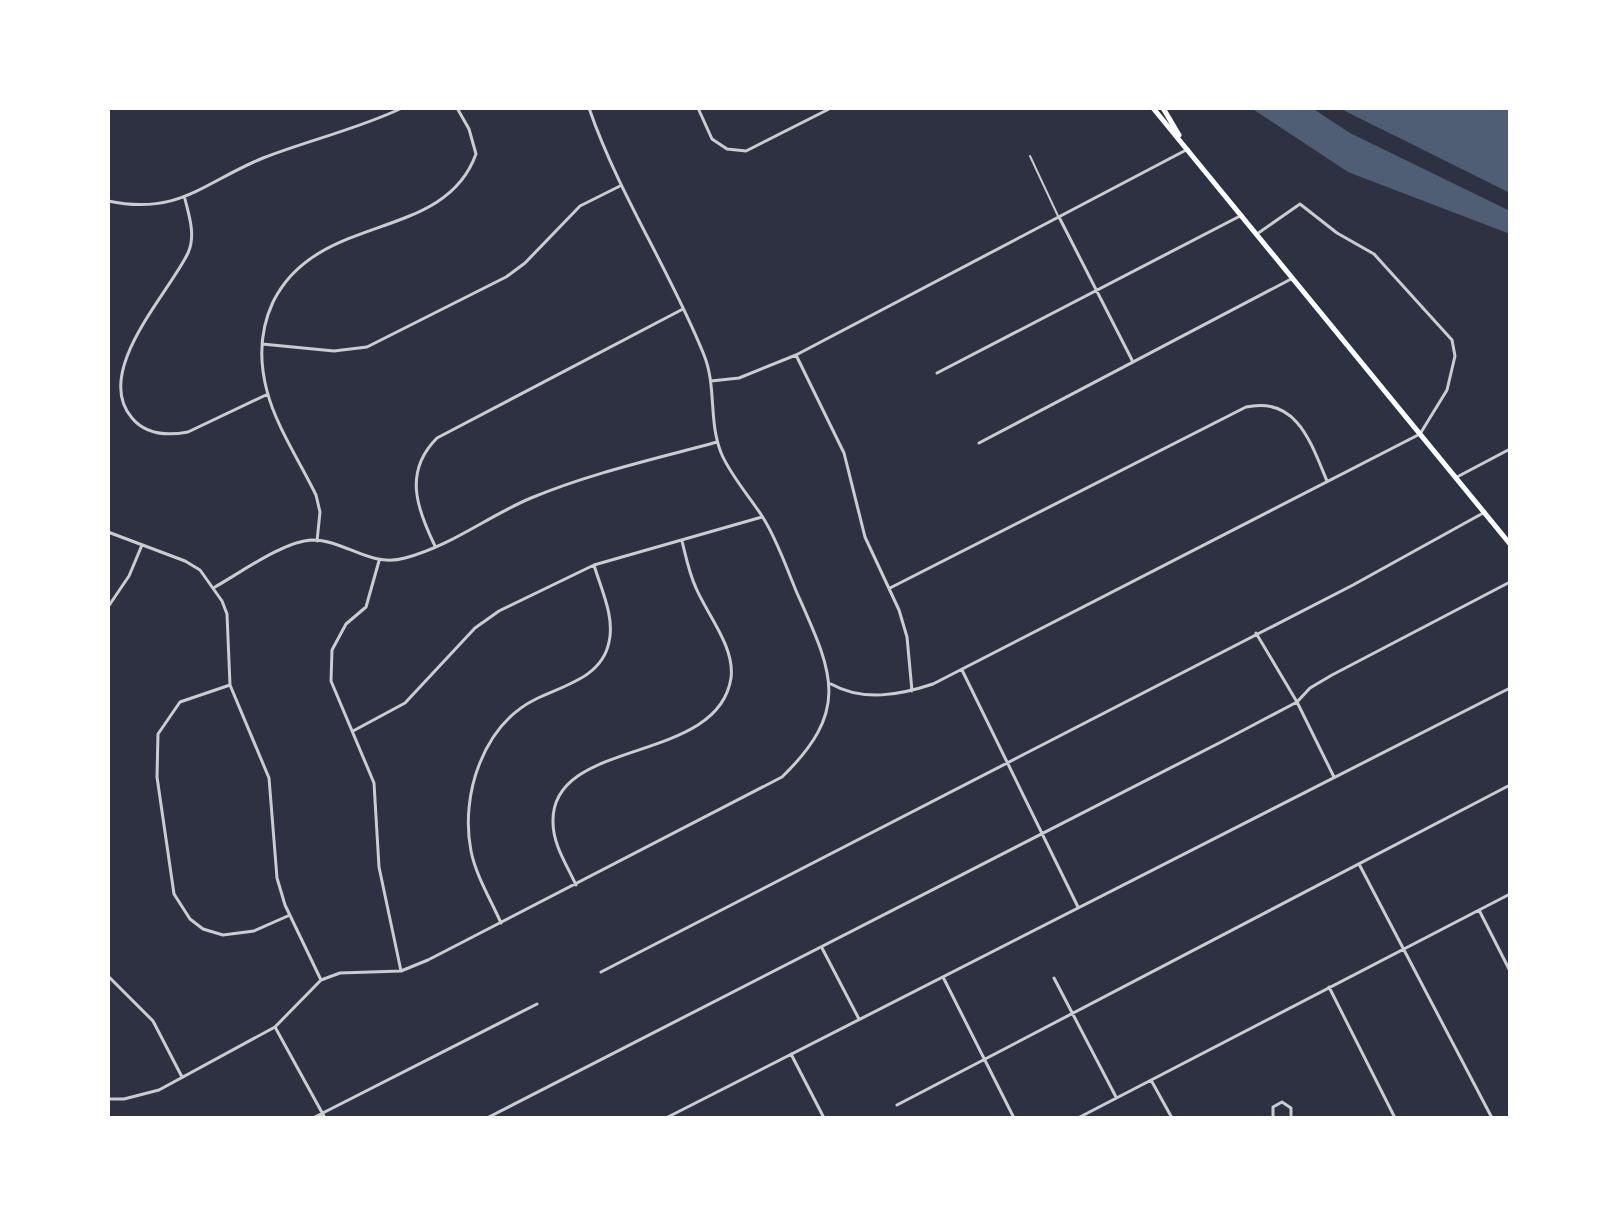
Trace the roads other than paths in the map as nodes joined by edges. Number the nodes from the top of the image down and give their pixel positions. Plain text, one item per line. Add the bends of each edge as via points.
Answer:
1 (402, 108) edge
2 (457, 108) edge
3 (589, 108) edge
4 (698, 108) edge
5 (831, 108) edge
6 (1153, 108) edge
7 (1163, 108) edge
8 (1188, 149) junction
9 (1030, 156) dead end
10 (620, 186) junction
11 (185, 199) junction
12 (108, 201) edge
13 (1242, 215) junction
14 (1059, 217) junction
15 (1257, 234) junction
16 (1293, 278) junction
17 (1096, 291) junction
18 (683, 309) junction
19 (262, 344) junction
20 (796, 355) junction
21 (1133, 362) junction
22 (937, 373) dead end
23 (711, 381) junction
24 (268, 394) junction
25 (1420, 434) junction
26 (717, 442) junction
27 (979, 443) dead end
28 (1510, 449) edge
29 (1456, 478) junction
30 (1327, 481) junction
31 (1485, 512) junction
32 (762, 517) junction
33 (108, 532) edge
34 (317, 541) junction
35 (682, 541) junction
36 (1510, 544) edge
37 (142, 545) junction
38 (435, 547) junction
39 (379, 561) junction
40 (594, 565) junction
41 (1510, 582) edge
42 (215, 587) junction
43 (890, 588) junction
44 (108, 607) edge
45 (1256, 633) junction
46 (962, 670) junction
47 (830, 683) junction
48 (230, 685) junction
49 (1510, 688) edge
50 (912, 691) junction
51 (1297, 702) junction
52 (353, 731) junction
53 (1007, 762) junction
54 (1334, 777) junction
55 (1510, 785) edge
56 (1044, 833) junction
57 (1359, 864) junction
58 (576, 885) junction
59 (1510, 894) edge
60 (1078, 907) junction
61 (1479, 910) junction
62 (290, 915) junction
63 (501, 923) junction
64 (821, 946) junction
65 (1403, 949) junction
66 (401, 971) junction
67 (1510, 971) edge
68 (601, 972) dead end
69 (108, 976) edge
70 (943, 977) junction
71 (1054, 978) dead end
72 (321, 980) junction
73 (1329, 987) junction
74 (537, 1004) dead end
75 (1072, 1014) junction
76 (859, 1019) junction
77 (275, 1027) junction
78 (791, 1054) junction
79 (983, 1059) junction
80 (182, 1077) junction
81 (1151, 1080) junction
82 (1116, 1097) junction
83 (108, 1099) edge
84 (897, 1105) dead end
85 (324, 1116) edge
86 (313, 1118) edge
87 (487, 1118) edge
88 (666, 1118) edge
89 (824, 1118) edge
90 (1014, 1118) edge
91 (1078, 1118) edge
92 (1172, 1118) edge
93 (1273, 1118) edge
94 (1291, 1118) edge
95 (1395, 1118) edge
96 (1492, 1118) edge

1 - 11 street via 261,159
2 - 19 street via 476,154 461,184 432,205 307,258 281,287 267,316
3 - 10 street
4 - 5 street via 712,139 739,152 757,148
6 - 8 main road
7 - 8 main road
8 - 13 main road
8 - 14 street
9 - 14 lane
10 - 18 street
10 - 19 street via 580,206 506,277 367,347 334,351
11 - 12 street via 140,205
11 - 24 street via 192,230 189,252 137,335 124,370 123,404 138,425 173,435
13 - 15 main road
13 - 17 street
14 - 17 street
14 - 20 street
15 - 16 main road
15 - 25 street via 1300,204 1374,254 1448,334 1455,356 1453,373
16 - 21 street
16 - 25 main road
17 - 21 street
17 - 22 street
18 - 23 street
18 - 38 street via 437,438 414,485 418,512
19 - 24 street
20 - 23 street via 739,378
20 - 43 street via 844,453 865,537
21 - 27 street
23 - 26 street
24 - 34 street via 316,495
25 - 29 main road
25 - 30 street
26 - 32 street
26 - 38 street via 577,480
28 - 29 street
29 - 31 main road
30 - 43 street via 1294,416 1276,407 1246,407
30 - 46 street
31 - 36 main road
31 - 45 street
32 - 35 street
32 - 47 street via 816,637
33 - 37 street
34 - 39 street
34 - 42 street via 295,543
35 - 40 street
35 - 58 street via 696,588 729,654 730,682 717,709 705,719 568,782 553,822 555,840
37 - 42 street via 185,561
37 - 44 street
38 - 39 street
39 - 52 street via 366,607 341,631 330,658 331,681
40 - 52 street via 499,611 475,628 405,703
40 - 63 street via 610,619 604,656 587,676 534,700 499,729 473,784 471,851
41 - 51 street via 1332,675
42 - 48 street via 227,614
43 - 50 street via 907,637
45 - 51 street
45 - 53 street
46 - 50 street
46 - 53 street
47 - 50 street via 859,695
47 - 58 street via 816,739 782,777
48 - 62 street via 269,778 277,878
48 - 62 street via 180,702 158,734 157,777 174,894 190,919 223,935 254,931
49 - 54 street
51 - 54 street
51 - 56 street
52 - 66 street via 374,783 379,867
53 - 56 street
53 - 68 street
54 - 60 street
55 - 57 street
56 - 60 street
56 - 64 street
57 - 65 street
57 - 75 street
58 - 63 street
59 - 61 street
60 - 70 street
61 - 65 street
61 - 67 street
62 - 72 street
63 - 66 street
64 - 76 street
64 - 87 street
65 - 73 street
65 - 96 street
66 - 72 street via 340,973
69 - 80 street via 153,1021
70 - 76 street
70 - 79 street
71 - 75 street
72 - 77 street
73 - 81 street
73 - 95 street
74 - 85 street
75 - 79 street
75 - 82 street
76 - 78 street
77 - 80 street
77 - 85 street
78 - 88 street
78 - 89 street
79 - 84 street
79 - 90 street
80 - 83 street via 152,1093
81 - 82 street
81 - 92 street
82 - 91 street
85 - 86 street
93 - 94 street via 1273,1107 1282,1102 1291,1108

